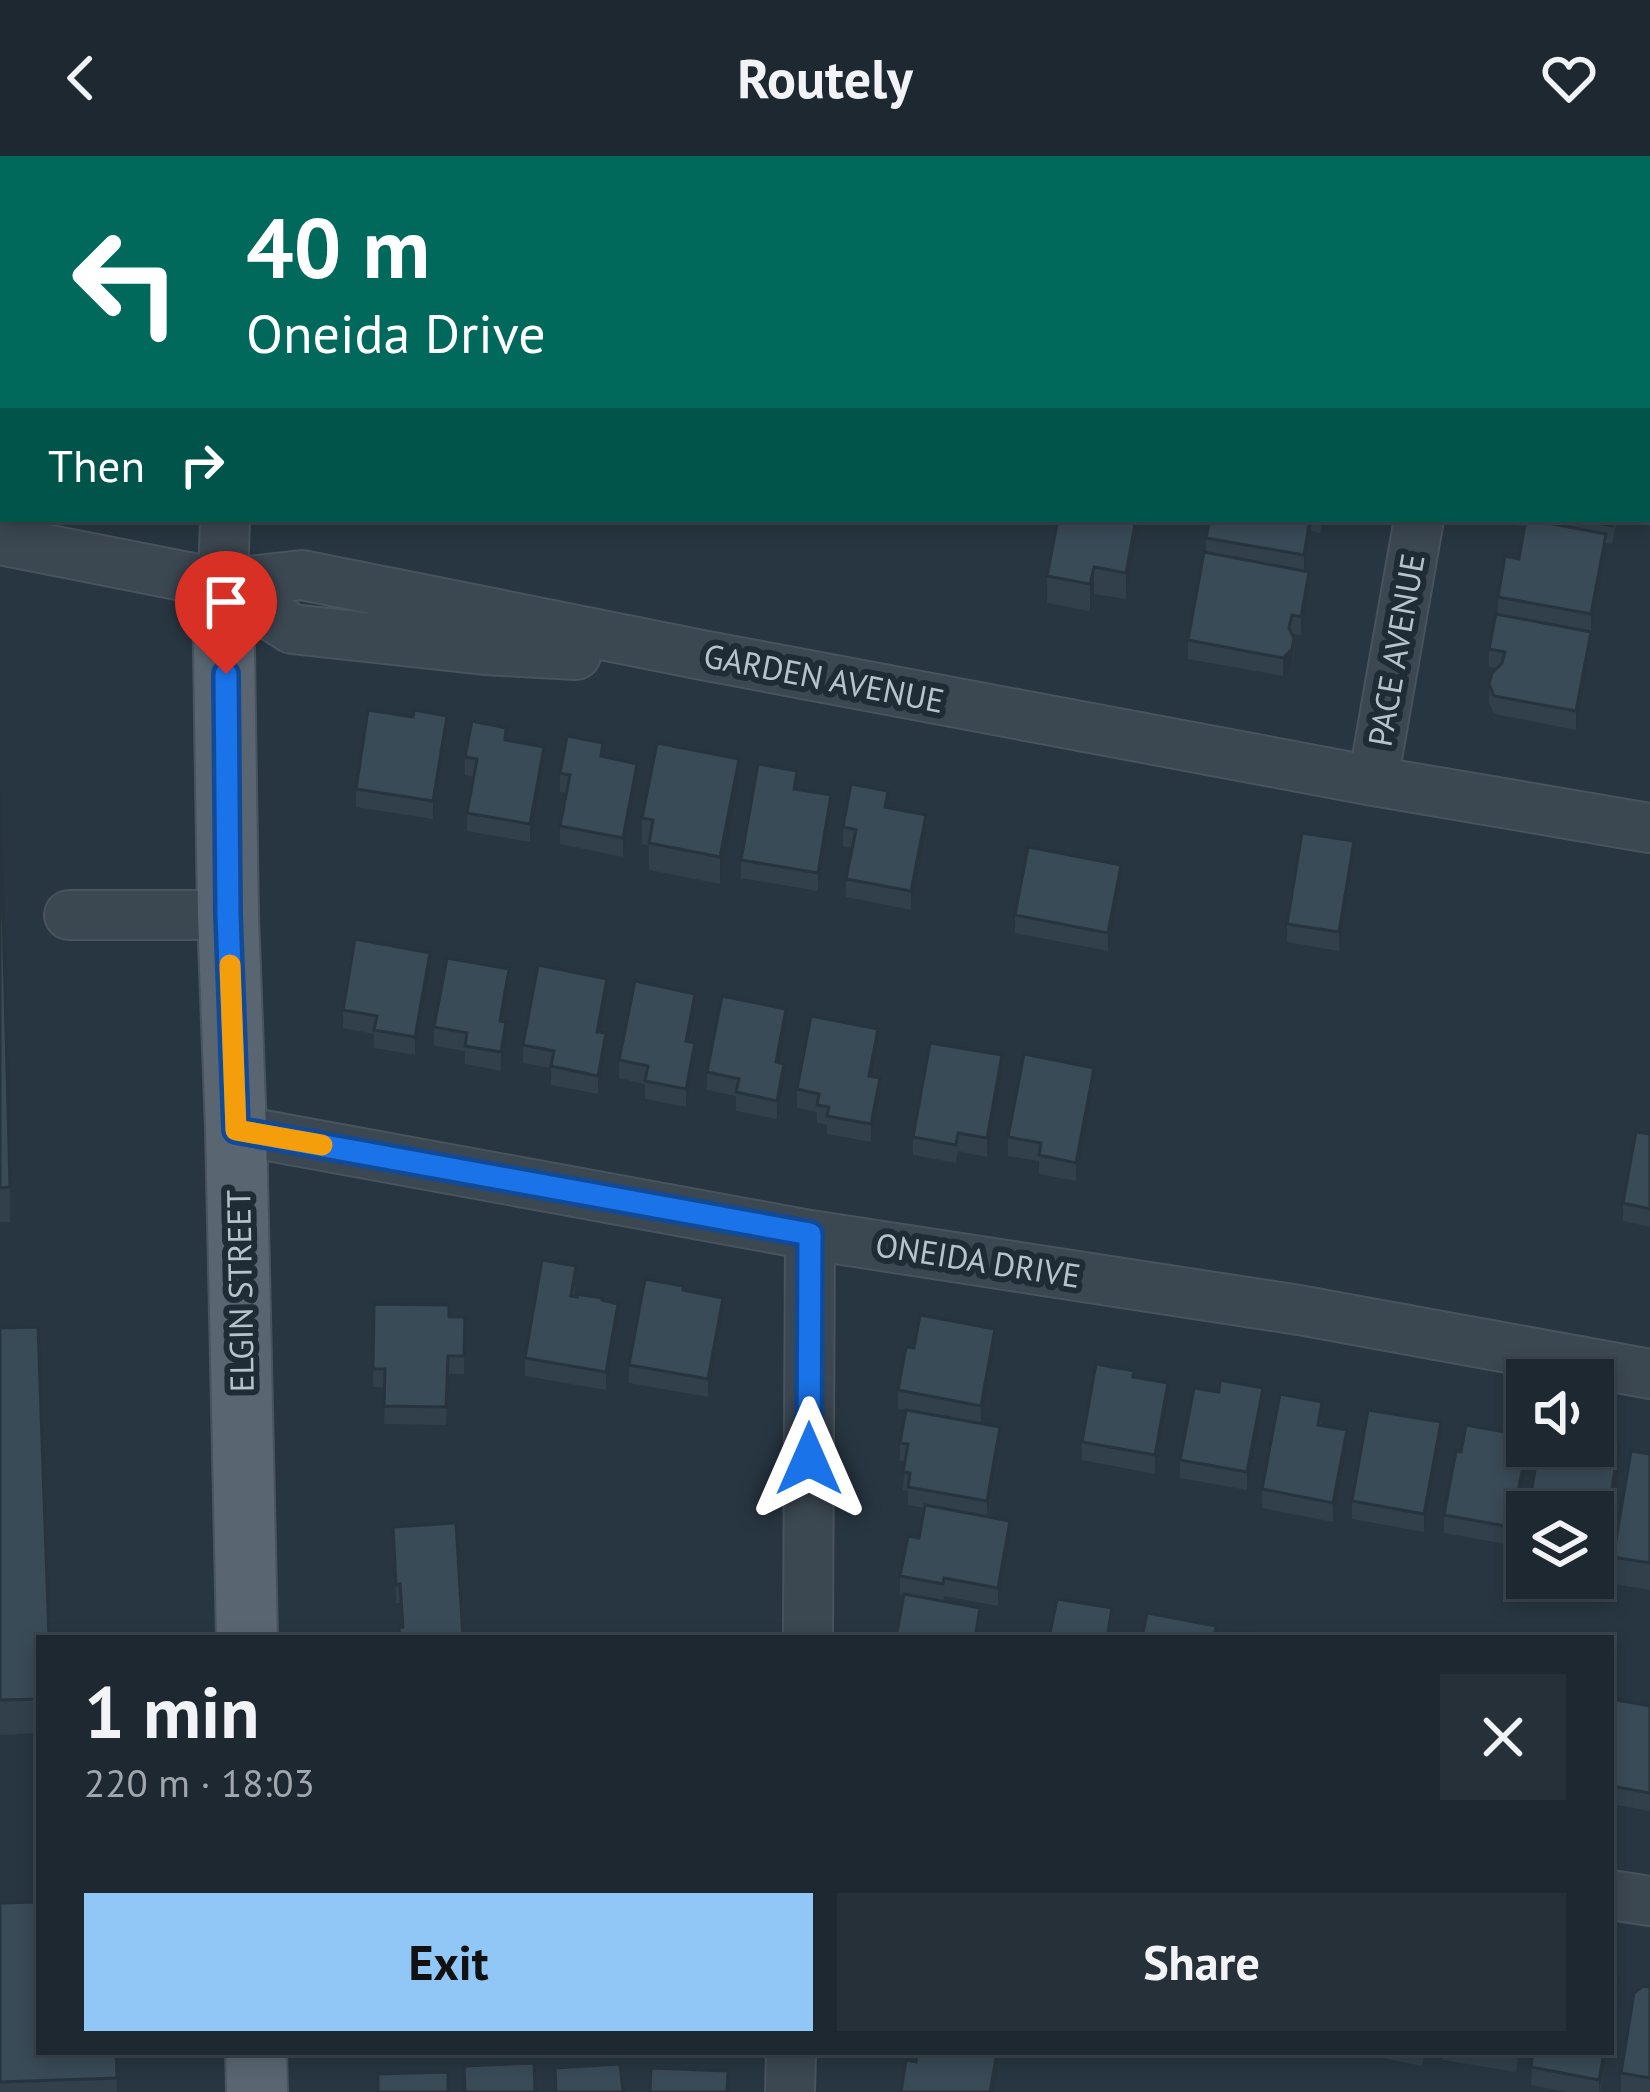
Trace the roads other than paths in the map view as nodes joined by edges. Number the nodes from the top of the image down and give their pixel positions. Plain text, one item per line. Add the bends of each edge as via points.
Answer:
1 (225, 522) edge
2 (1418, 522) edge
3 (0, 540) edge
4 (224, 584) junction
5 (1373, 781) junction
6 (1650, 828) edge
7 (69, 915) dead end
8 (228, 915) junction
9 (236, 1130) junction
10 (810, 1234) junction
11 (1650, 1374) edge
12 (248, 1635) edge
13 (808, 1635) edge
14 (1614, 1895) edge
15 (1650, 1901) edge
16 (256, 2055) edge
17 (790, 2055) edge
18 (257, 2092) edge
19 (790, 2092) edge

1 - 4 street
2 - 5 street, PACE AVENUE
3 - 4 street
4 - 5 street, GARDEN AVENUE via 292,629 553,654 702,656
4 - 8 main road, ELGIN STREET
5 - 6 street, GARDEN AVENUE
7 - 8 street
8 - 9 main road, ELGIN STREET
9 - 10 street, ONEIDA DRIVE
9 - 12 main road, ELGIN STREET
10 - 11 street, ONEIDA DRIVE
10 - 13 street
14 - 15 street
16 - 18 main road
17 - 19 street

